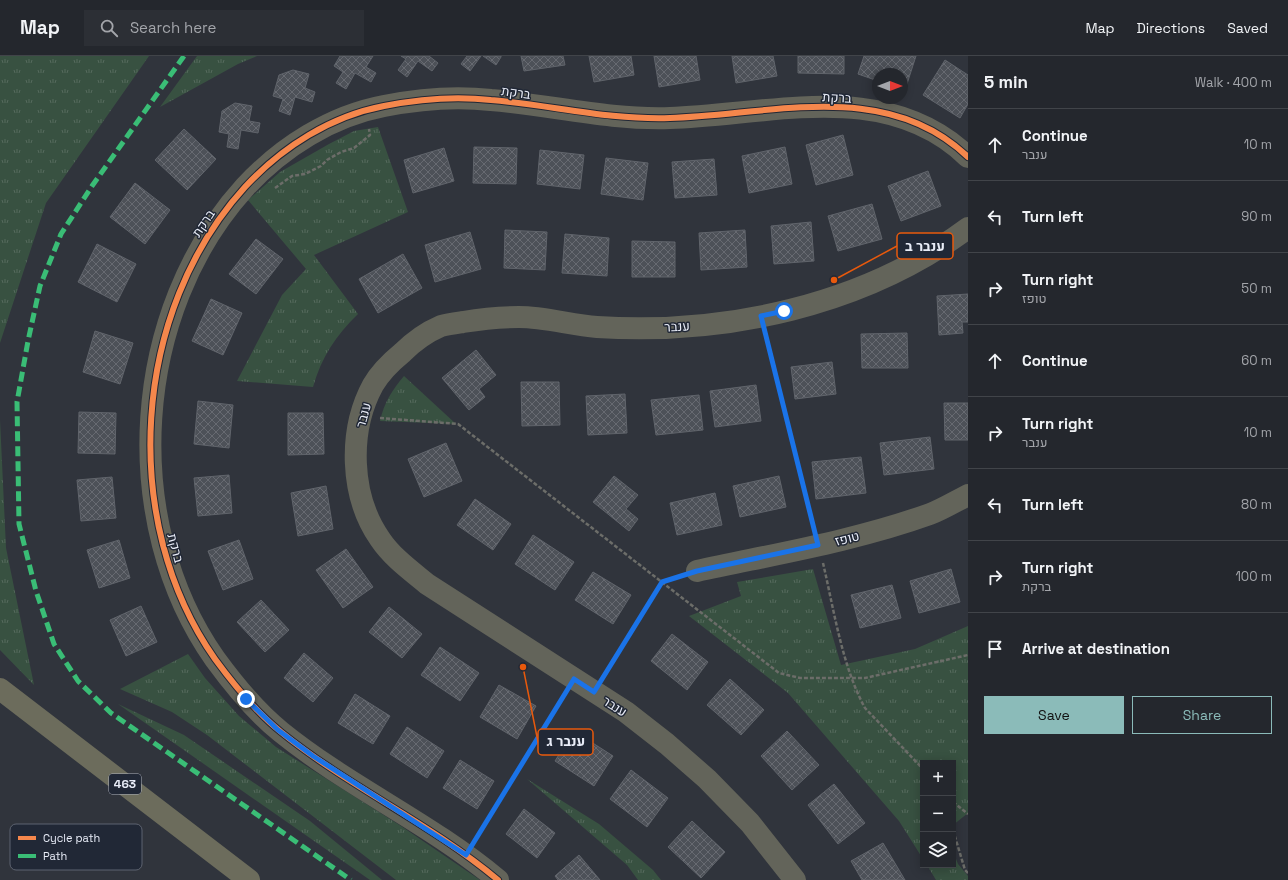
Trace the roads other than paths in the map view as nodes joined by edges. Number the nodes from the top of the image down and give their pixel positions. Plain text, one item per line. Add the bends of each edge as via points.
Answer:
1 (968, 158) edge
2 (968, 228) edge
3 (968, 495) edge
4 (697, 571) road end
5 (0, 689) edge
6 (249, 880) edge
7 (498, 880) edge
8 (795, 880) edge

1 - 7 street, ברקת via 950,141 929,128 905,118 874,110 792,107 641,118 598,115 488,99 433,99 368,110 337,120 296,142 260,170 228,205 200,246 171,315 160,357 150,430 154,504 171,572 189,616 214,658 246,699 278,730 347,779 466,855
2 - 8 street, ענבר via 923,258 844,296 735,321 676,326 596,327 521,317 442,326 413,342 390,363 374,384 364,406 356,460 359,486 365,510 380,539 401,563 427,584 626,712 667,744 707,779 750,823
3 - 4 street, טופז via 925,516 893,526
5 - 6 main road, 463

